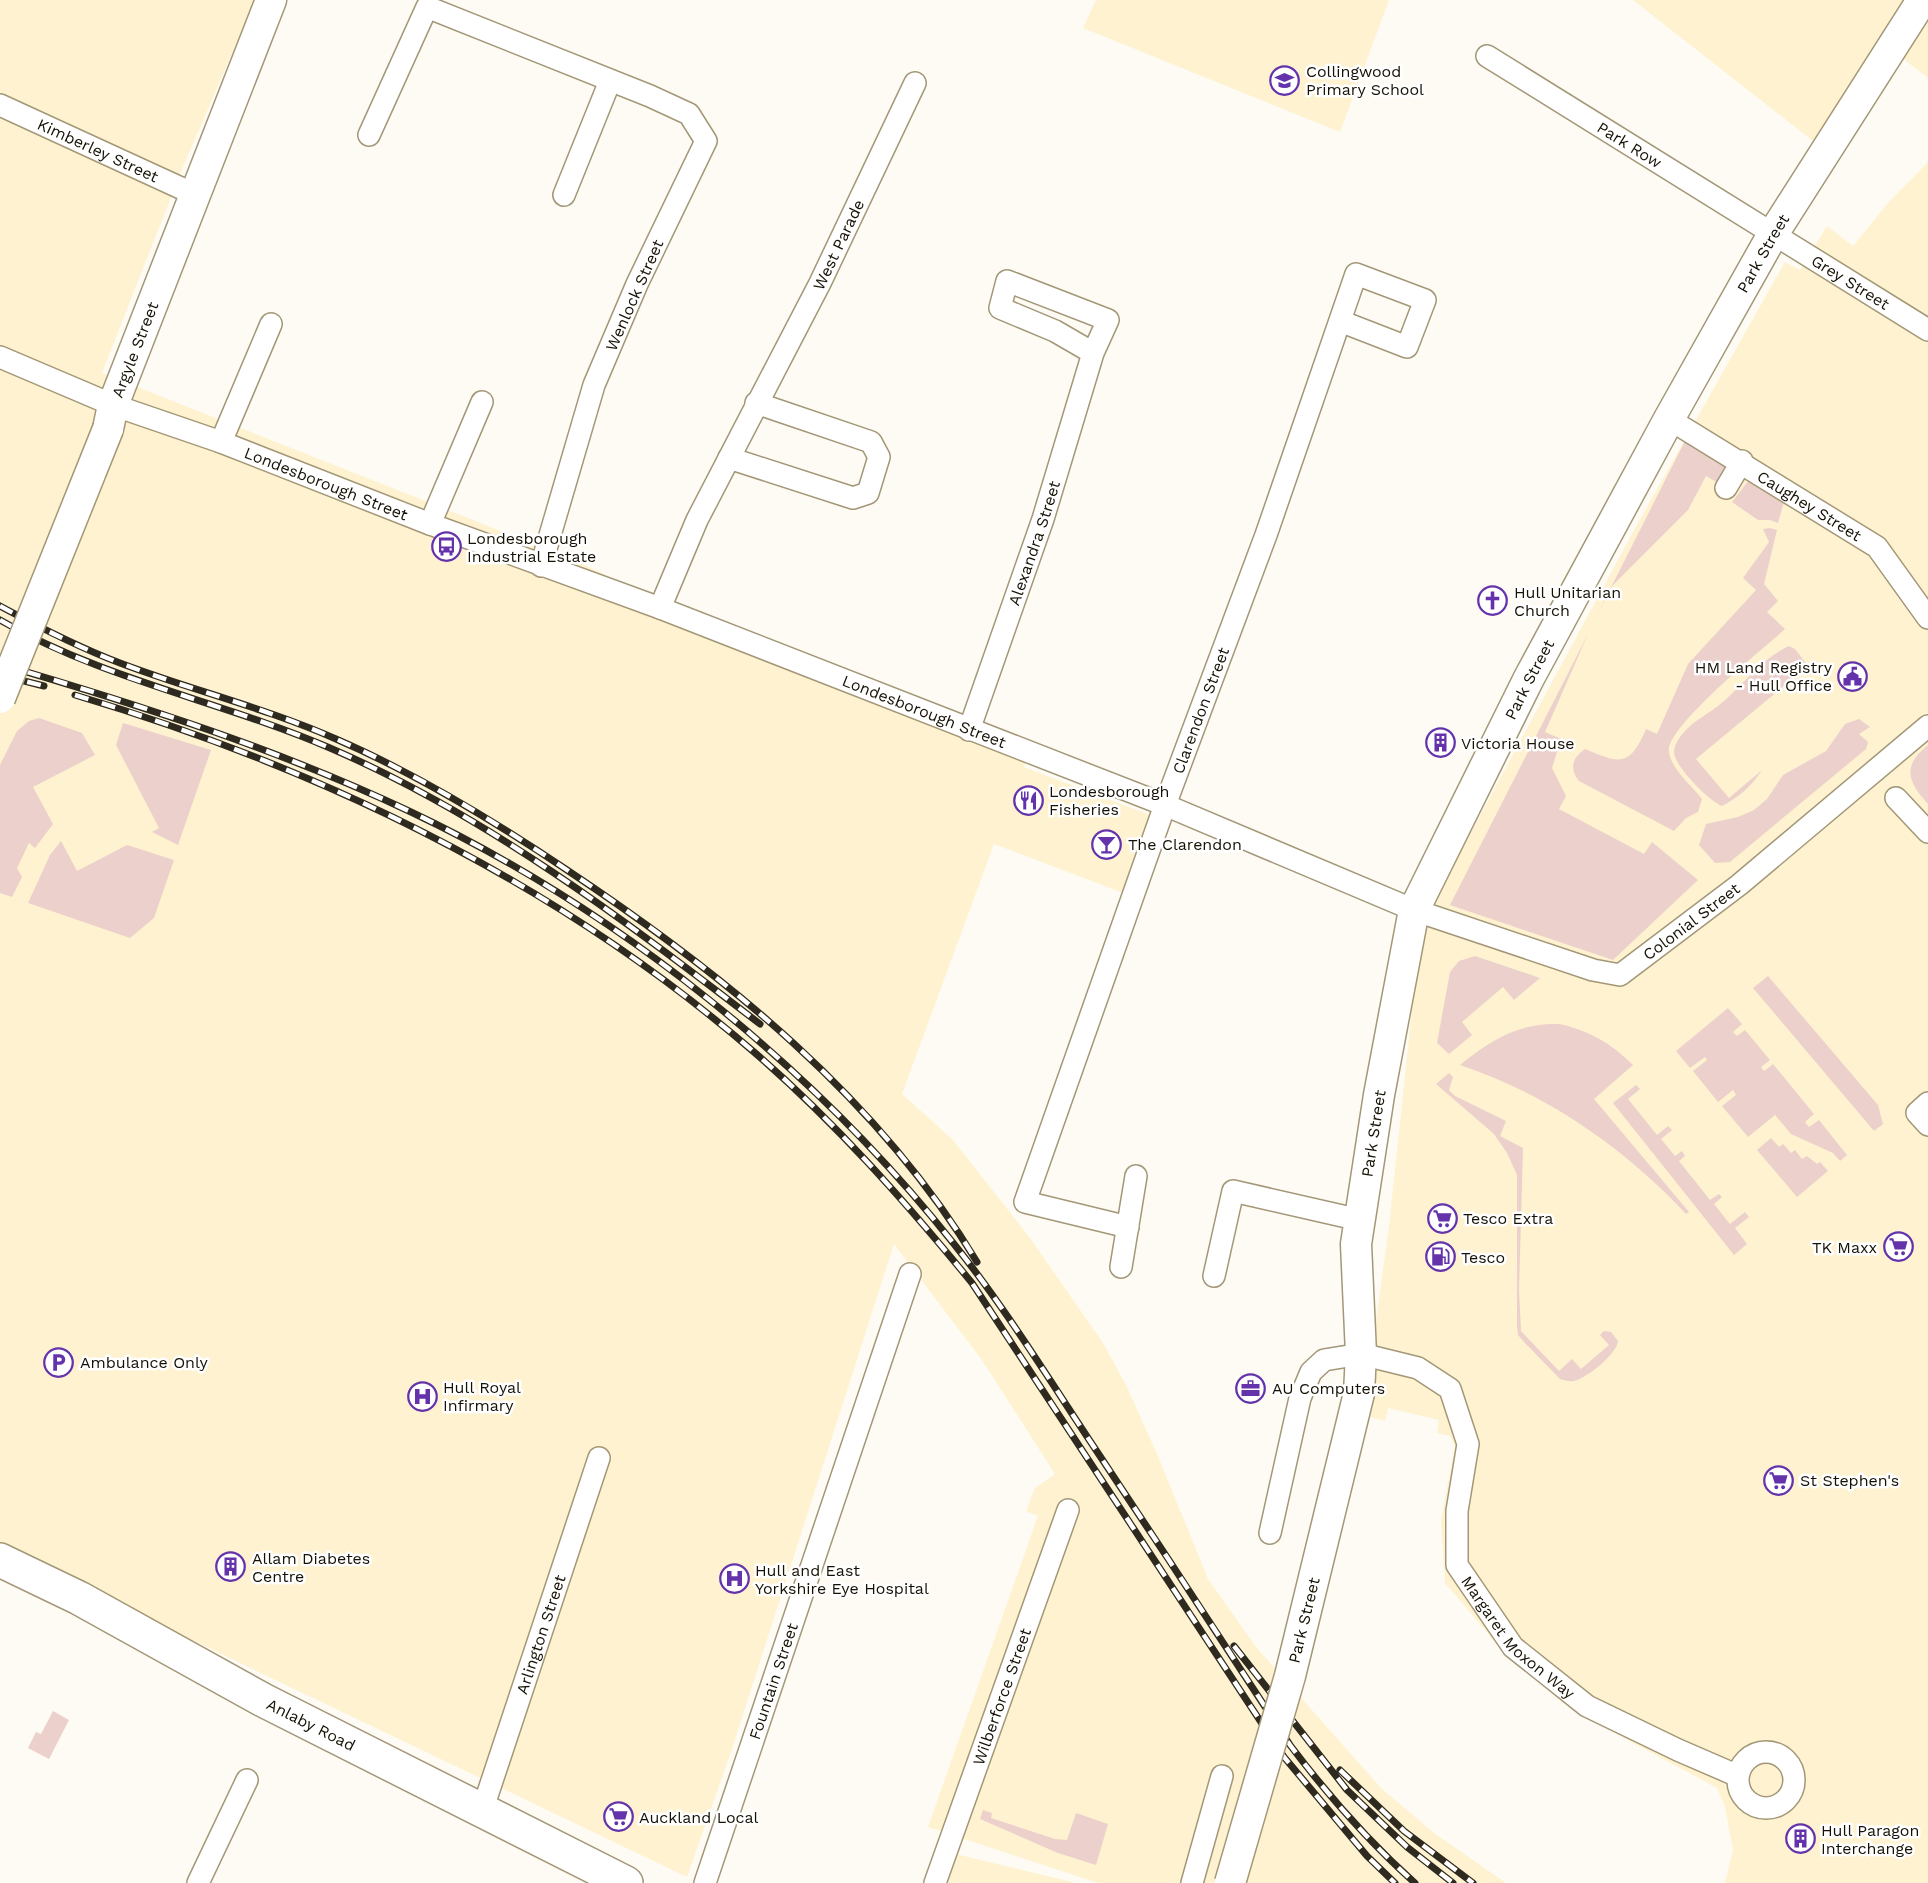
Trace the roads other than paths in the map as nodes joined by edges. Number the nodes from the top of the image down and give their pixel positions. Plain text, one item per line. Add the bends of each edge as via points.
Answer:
1 (271, 0) edge
2 (1920, 6) edge
3 (1487, 56) dead end
4 (610, 81) junction
5 (915, 84) dead end
6 (0, 105) edge
7 (369, 135) dead end
8 (196, 195) junction
9 (564, 195) dead end
10 (1773, 234) junction
11 (1340, 321) dead end
12 (271, 324) dead end
13 (1928, 330) edge
14 (1094, 353) junction
15 (0, 357) edge
16 (482, 402) dead end
17 (756, 403) junction
18 (111, 417) junction
19 (1669, 419) junction
20 (221, 442) junction
21 (729, 458) junction
22 (1742, 461) junction
23 (1726, 488) dead end
24 (430, 524) junction
25 (541, 566) junction
26 (660, 608) junction
27 (1928, 618) edge
28 (0, 698) edge
29 (1928, 726) edge
30 (969, 730) junction
31 (1896, 798) dead end
32 (1165, 805) junction
33 (1928, 832) edge
34 (1413, 910) junction
35 (1928, 1103) edge
36 (1928, 1125) edge
37 (1136, 1176) dead end
38 (1360, 1220) junction
39 (1128, 1227) junction
40 (1121, 1268) dead end
41 (910, 1274) dead end
42 (1214, 1276) dead end
43 (1361, 1354) junction
44 (599, 1458) dead end
45 (1068, 1510) dead end
46 (1270, 1533) dead end
47 (0, 1560) edge
48 (1222, 1776) dead end
49 (1738, 1776) dead end
50 (247, 1780) dead end
51 (482, 1810) junction
52 (198, 1883) edge
53 (626, 1883) edge
54 (705, 1883) edge
55 (935, 1883) edge
56 (1192, 1883) edge
57 (1230, 1883) edge

1 - 8 street, Argyle Street
2 - 10 street, Park Street
3 - 10 street, Park Row
4 - 7 street, Wenlock Street via 428,7
4 - 9 street
4 - 25 street, Wenlock Street via 689,114 706,141 637,284 594,385
5 - 17 street, West Parade via 820,283
6 - 8 street, Kimberley Street
8 - 18 street, Argyle Street
10 - 13 street, Grey Street
10 - 19 street, Park Street
11 - 32 street, Clarendon Street via 1250,579
12 - 20 street
14 - 14 street, Alexandra Street via 1108,320 1007,281 1000,308 1055,331
14 - 30 street, Alexandra Street via 1043,519
15 - 18 street, Londesborough Street
16 - 24 street
17 - 21 street, West Parade
17 - 21 street via 871,442 879,457 868,493 853,498
18 - 20 street, Londesborough Street
18 - 28 street, Argyle Street, bridge
19 - 22 street, Caughey Street
19 - 34 street, Park Street via 1529,678
20 - 24 street, Londesborough Street
21 - 26 street, West Parade via 697,520
22 - 23 street
22 - 27 street, Caughey Street via 1877,547
24 - 25 street, Londesborough Street
25 - 26 street, Londesborough Street
26 - 30 street, Londesborough Street
29 - 34 street, Colonial Street via 1739,885 1620,975 1593,970
30 - 32 street, Londesborough Street
31 - 33 street
32 - 34 street, Londesborough Street
32 - 39 street, Clarendon Street via 1025,1202
34 - 38 street, Park Street
35 - 36 street via 1917,1113
37 - 39 street
38 - 42 street via 1233,1191
38 - 43 street, Park Street via 1356,1244
39 - 40 street
41 - 54 street, Fountain Street
43 - 46 street via 1323,1360 1311,1372 1300,1398
43 - 49 street, Margaret Moxon Way via 1418,1368 1450,1389 1468,1444 1457,1511 1457,1565 1514,1647 1587,1706
43 - 57 street, Park Street, bridge via 1359,1393 1290,1676
44 - 51 street, Arlington Street
45 - 55 street, Wilberforce Street
47 - 51 main road, Anlaby Road via 79,1598 263,1700
48 - 56 street
50 - 52 street
51 - 53 main road, Anlaby Road

